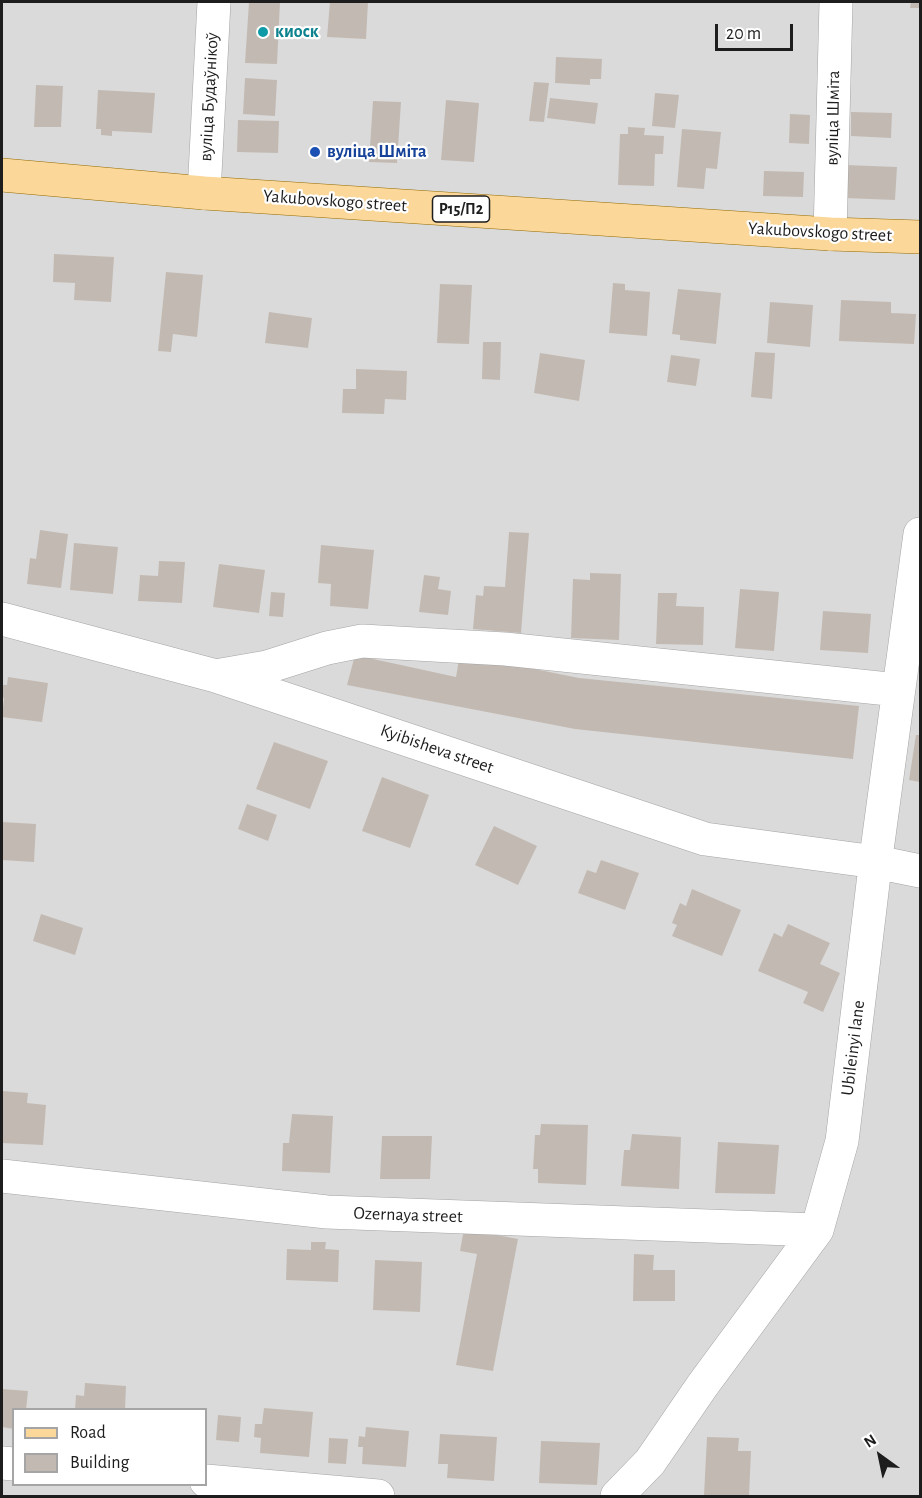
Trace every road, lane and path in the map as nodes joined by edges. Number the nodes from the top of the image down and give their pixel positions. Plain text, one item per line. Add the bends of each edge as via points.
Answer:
1 (214, 2) edge
2 (836, 2) edge
3 (2, 175) edge
4 (204, 193) junction
5 (830, 234) junction
6 (921, 237) edge
7 (921, 534) edge
8 (2, 619) edge
9 (216, 676) junction
10 (898, 690) junction
11 (876, 862) junction
12 (921, 871) edge
13 (2, 1176) edge
14 (817, 1230) junction
15 (207, 1481) edge
16 (378, 1497) edge
17 (618, 1497) edge

1 - 4 street, вуліца Будаўнікоў
2 - 5 street, вуліца Шміта
3 - 4 main road, Yakubovskogo street / Р15/П2
4 - 5 main road, Yakubovskogo street / Р15/П2
5 - 6 main road, Yakubovskogo street / Р15/П2
7 - 10 street, Ubileinyi lane
8 - 9 street, Kyibisheva street
9 - 10 street via 362,642 505,649
9 - 11 street, Kyibisheva street via 705,839
10 - 11 street, Ubileinyi lane
11 - 12 street, Kyibisheva street
11 - 14 street, Ubileinyi lane via 842,1141
13 - 14 street, Ozernaya street via 327,1212
14 - 17 street, Ubileinyi lane via 650,1462
15 - 16 street

